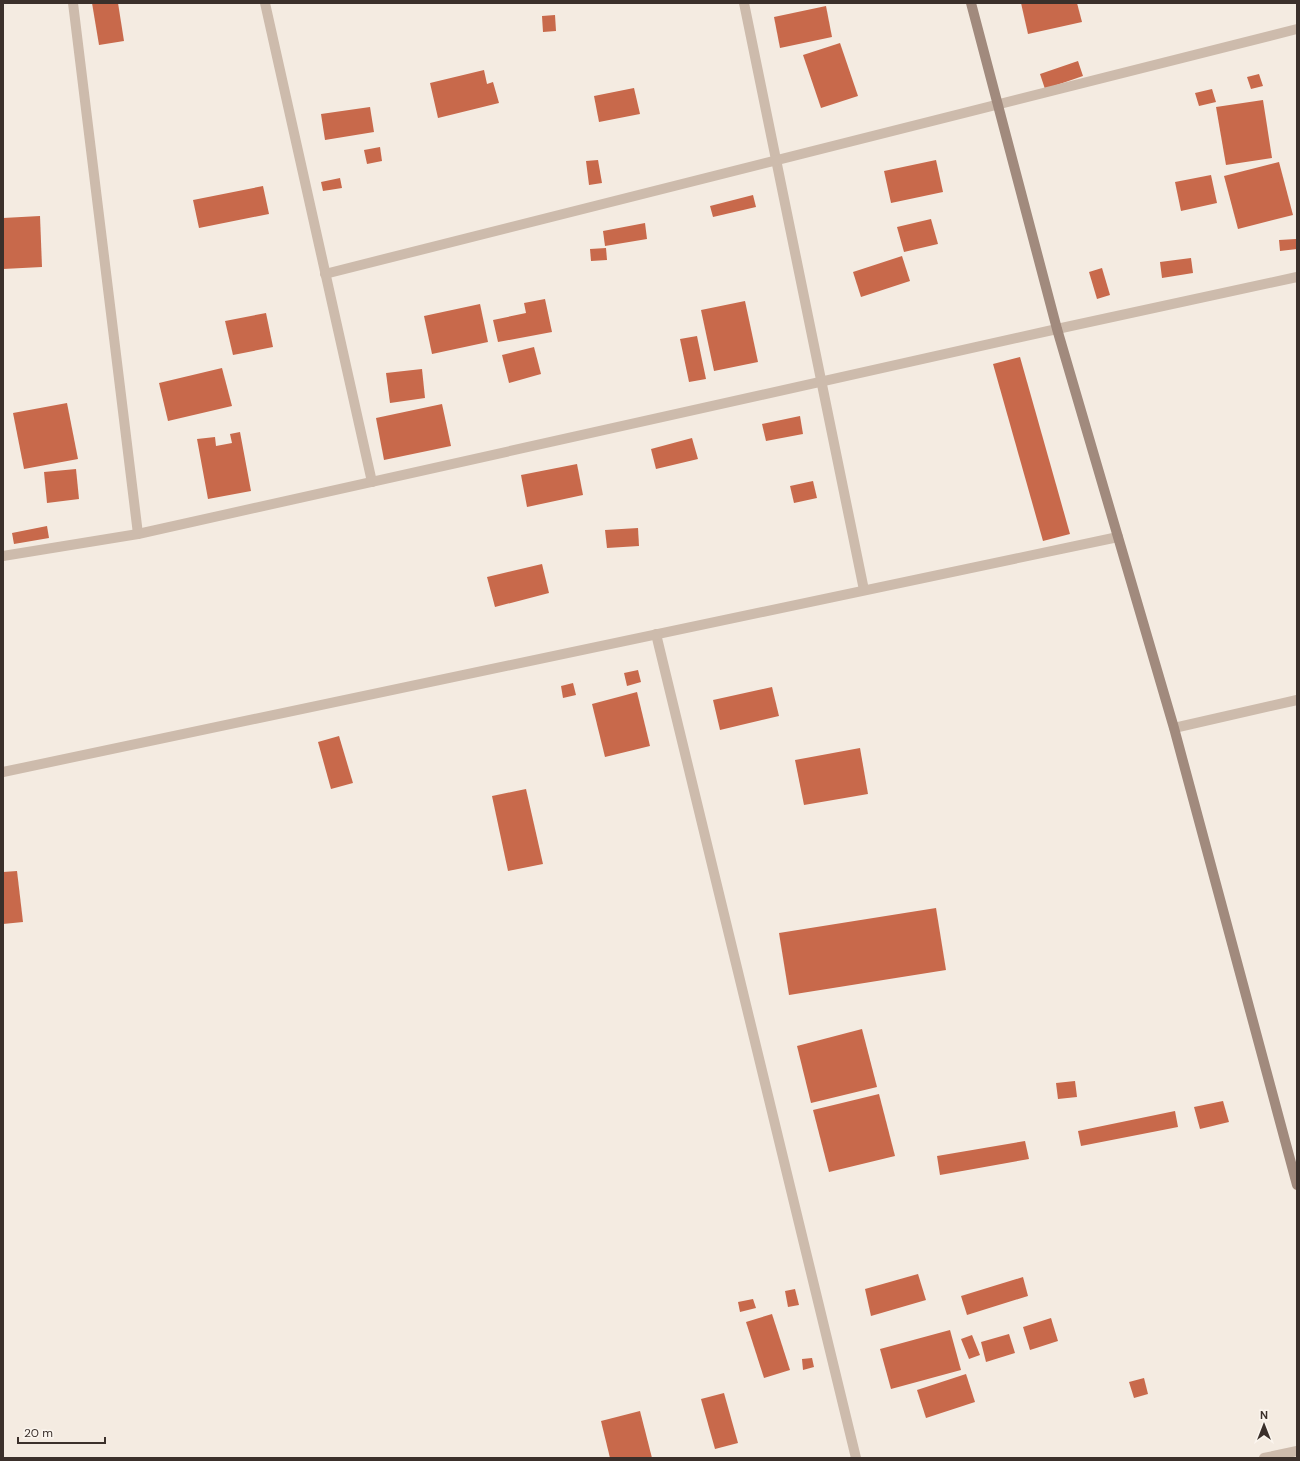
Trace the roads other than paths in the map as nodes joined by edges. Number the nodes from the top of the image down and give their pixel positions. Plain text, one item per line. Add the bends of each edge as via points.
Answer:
1 (73, 3) edge
2 (265, 3) edge
3 (744, 3) edge
4 (971, 3) edge
5 (1297, 29) edge
6 (998, 104) junction
7 (776, 160) junction
8 (325, 274) junction
9 (1297, 277) edge
10 (1057, 329) junction
11 (821, 382) junction
12 (372, 482) junction
13 (138, 534) junction
14 (1118, 537) junction
15 (3, 556) edge
16 (864, 590) junction
17 (656, 634) junction
18 (1297, 700) edge
19 (1174, 728) junction
20 (3, 772) edge
21 (1297, 1185) edge
22 (1297, 1451) edge
23 (856, 1458) edge
24 (1264, 1458) edge

1 - 13 street
2 - 8 street
3 - 7 street
4 - 6 main road
5 - 6 street
6 - 7 street
6 - 10 main road
7 - 8 street
7 - 11 street
8 - 12 street
9 - 10 street
10 - 11 street
10 - 14 main road
11 - 12 street
11 - 16 street
12 - 13 street
13 - 15 street
14 - 16 street
14 - 19 main road
16 - 17 street
17 - 20 street
17 - 23 street
18 - 19 street
19 - 21 main road
22 - 24 street

